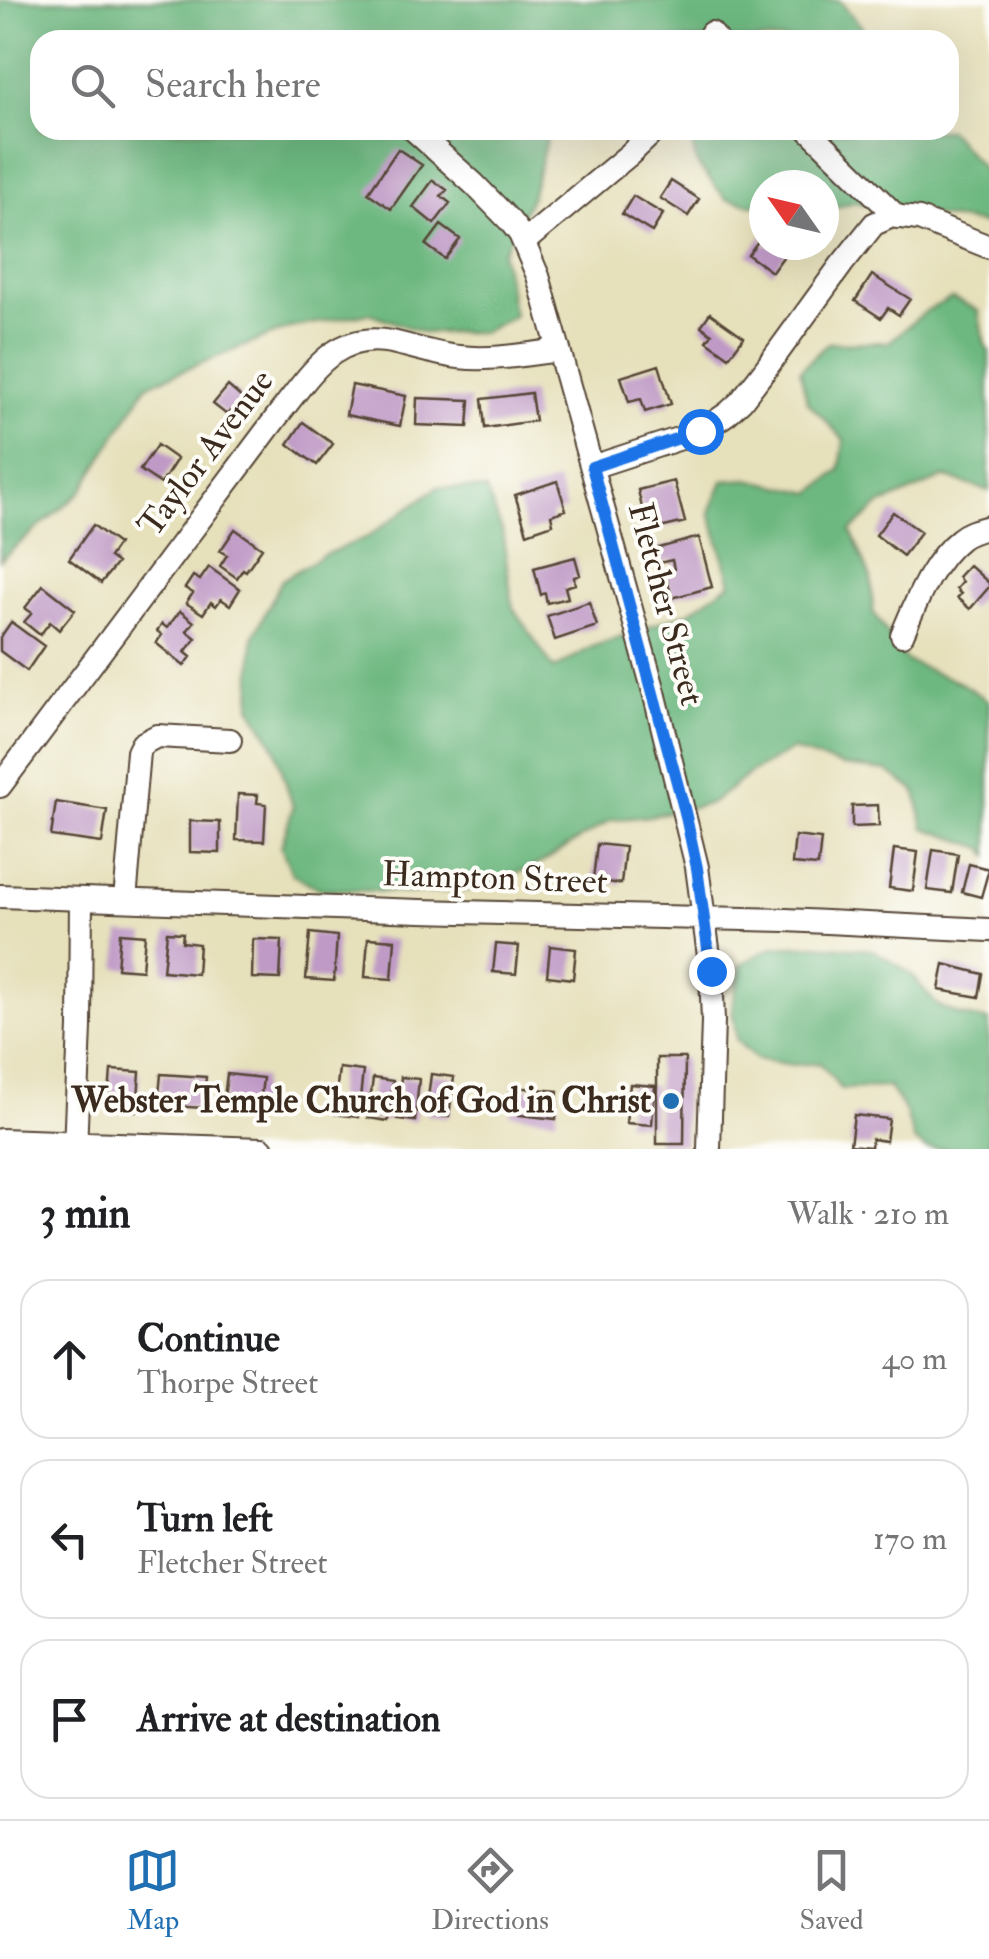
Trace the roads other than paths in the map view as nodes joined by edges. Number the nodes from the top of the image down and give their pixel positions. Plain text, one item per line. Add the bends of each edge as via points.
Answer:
1 (425, 140) edge
2 (645, 140) edge
3 (819, 140) edge
4 (897, 216) junction
5 (524, 242) junction
6 (989, 247) edge
7 (559, 350) junction
8 (592, 467) junction
9 (989, 527) edge
10 (902, 635) dead end
11 (230, 740) dead end
12 (0, 786) edge
13 (0, 896) edge
14 (81, 899) junction
15 (124, 900) junction
16 (705, 918) junction
17 (989, 930) edge
18 (0, 1140) edge
19 (75, 1146) edge
20 (262, 1149) edge
21 (709, 1149) edge

1 - 5 street, Fletcher Street
2 - 5 street
3 - 4 street
4 - 6 street
4 - 8 street via 874,224 728,413 682,438
5 - 7 street, Fletcher Street
7 - 8 street, Fletcher Street
7 - 12 street, Taylor Avenue via 478,359 362,340 334,351 282,410
8 - 16 street, Fletcher Street via 685,812
9 - 10 street via 958,540 941,560
11 - 15 street via 157,736 142,744
13 - 14 street, Hampton Street
14 - 15 street, Hampton Street
14 - 19 street
15 - 16 street, Hampton Street
16 - 17 street, Hampton Street
16 - 21 street, Fletcher Street via 713,1021
18 - 19 street
19 - 20 street

